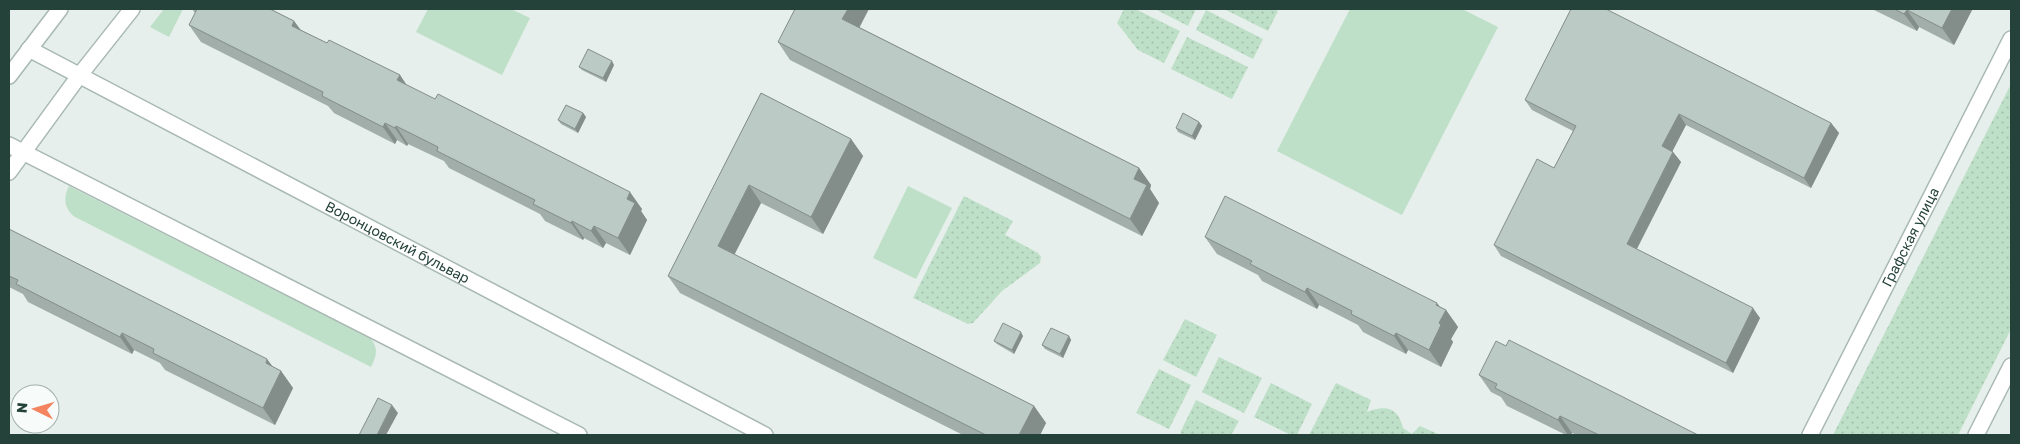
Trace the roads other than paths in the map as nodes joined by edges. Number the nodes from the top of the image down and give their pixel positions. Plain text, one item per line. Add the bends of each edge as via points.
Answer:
1 (60, 9) edge
2 (132, 9) edge
3 (2011, 39) edge
4 (29, 49) junction
5 (9, 76) edge
6 (79, 76) junction
7 (9, 145) edge
8 (23, 152) junction
9 (9, 172) edge
10 (2011, 366) edge
11 (579, 435) edge
12 (765, 435) edge
13 (1810, 435) edge
14 (1976, 435) edge

1 - 4 street
2 - 6 street
3 - 13 street, Графская улица
4 - 5 street
4 - 6 street, Воронцовский бульвар
6 - 8 street
6 - 12 street, Воронцовский бульвар
7 - 8 street
8 - 9 street
8 - 11 street
10 - 14 street

